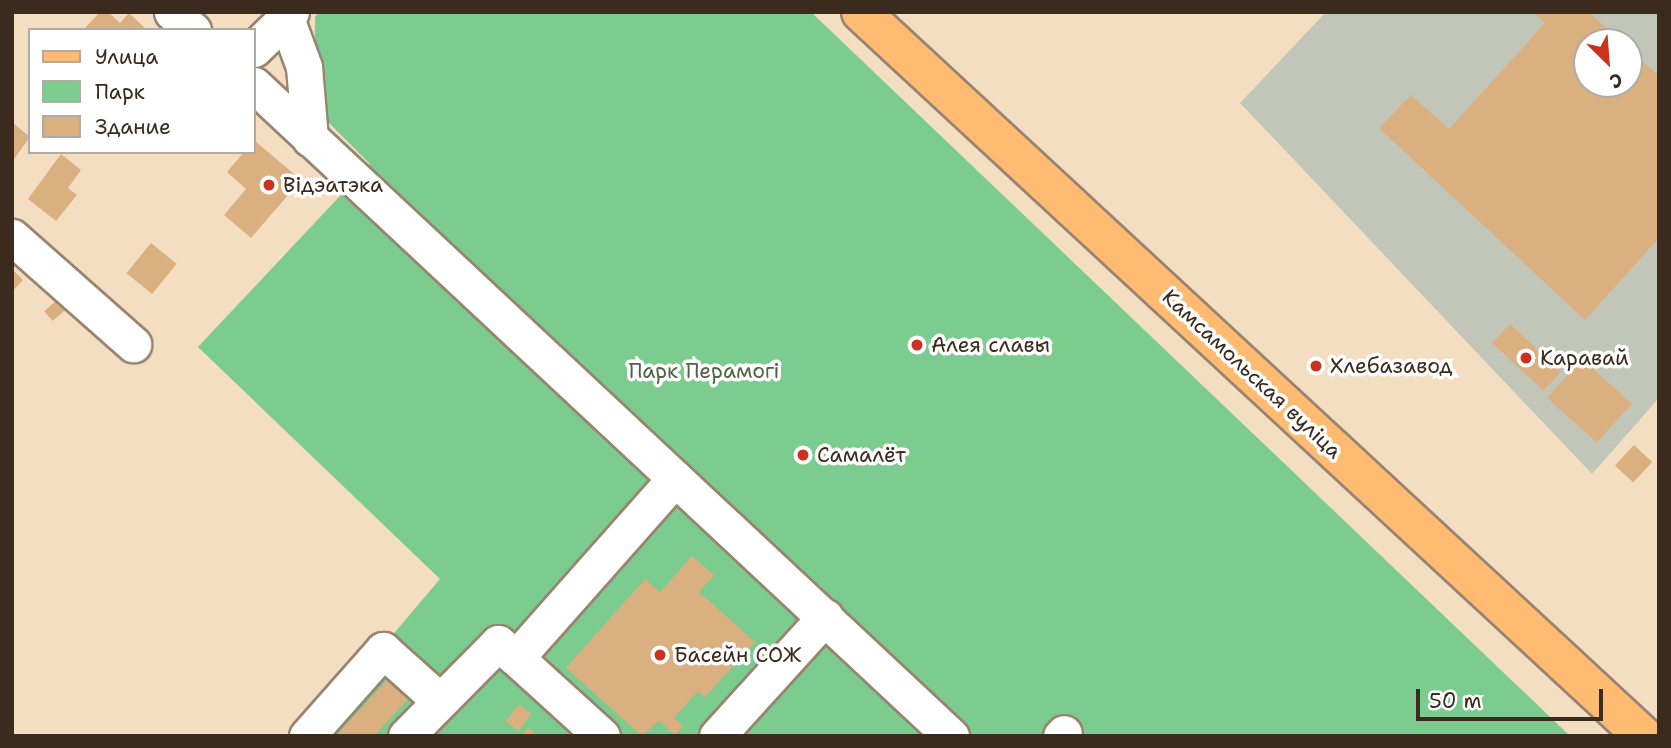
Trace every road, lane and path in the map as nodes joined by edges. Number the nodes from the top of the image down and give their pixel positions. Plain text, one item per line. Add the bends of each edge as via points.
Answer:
1 (172, 12) edge
2 (861, 12) edge
3 (289, 15) edge
4 (191, 28) edge
5 (256, 47) edge
6 (256, 87) edge
7 (310, 139) junction
8 (12, 237) edge
9 (133, 344) dead end
10 (675, 478) junction
11 (825, 617) junction
12 (516, 658) junction
13 (439, 700) junction
14 (307, 736) edge
15 (406, 736) edge
16 (602, 736) edge
17 (717, 736) edge
18 (951, 736) edge
19 (1643, 736) edge

1 - 4 street
2 - 19 main road, Камсамольская вуліца
3 - 5 street
3 - 7 street via 304,67
6 - 7 street
7 - 10 street
8 - 9 street
10 - 11 street
10 - 12 street
11 - 17 street
11 - 18 street
12 - 13 street via 498,643
12 - 16 street
13 - 14 street via 383,650
13 - 15 street

